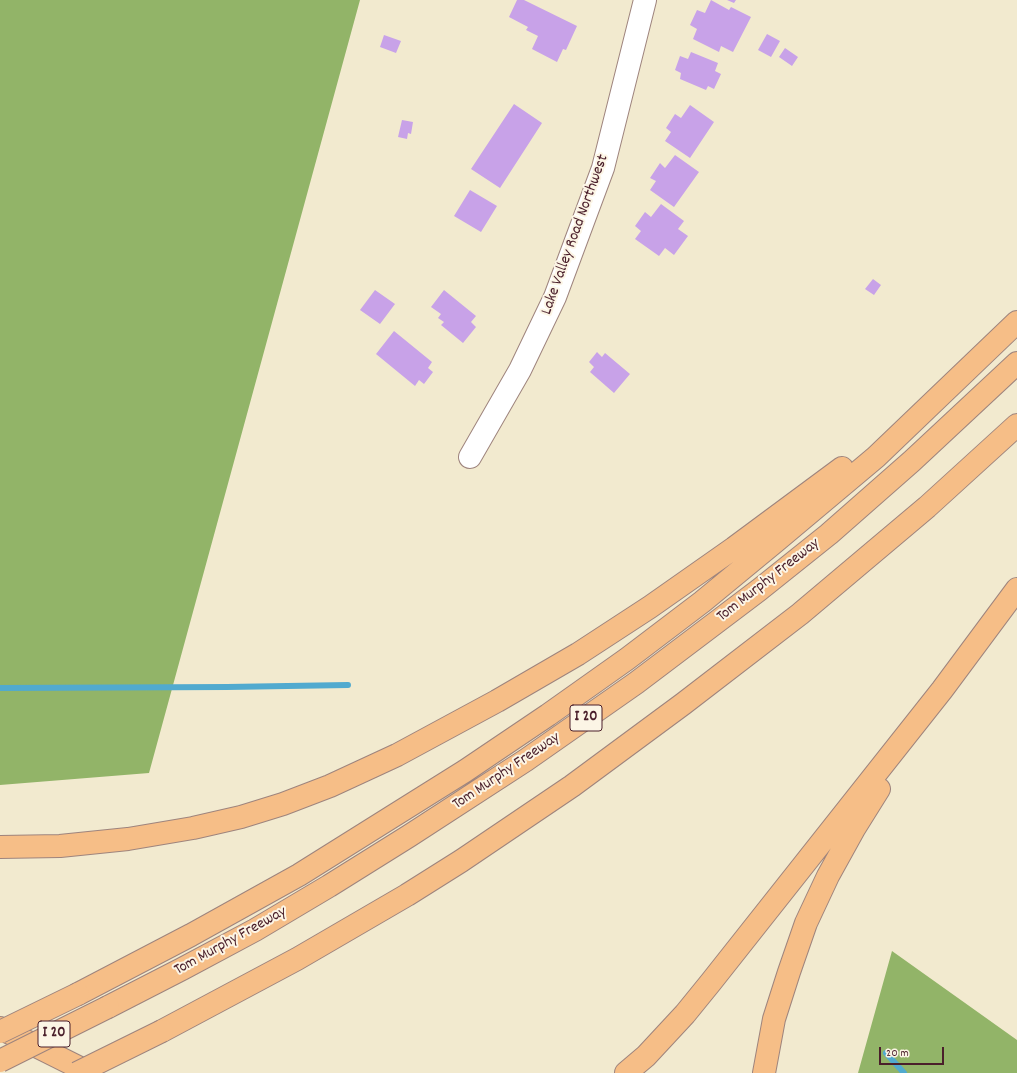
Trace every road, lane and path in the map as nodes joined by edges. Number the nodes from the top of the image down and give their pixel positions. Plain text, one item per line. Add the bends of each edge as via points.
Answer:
1 (645, 0) edge
2 (1017, 322) edge
3 (987, 350) junction
4 (1017, 362) edge
5 (1017, 425) edge
6 (470, 456) dead end
7 (1017, 590) edge
8 (942, 690) junction
9 (0, 847) edge
10 (4, 1033) edge
11 (0, 1061) edge
12 (77, 1073) edge
13 (90, 1073) edge
14 (626, 1073) edge
15 (764, 1073) edge

1 - 6 street, Lake Valley Road Northwest via 603,168 555,297 520,370
2 - 3 highway
3 - 9 highway via 871,446 740,544 650,607 578,654 397,755 284,804 193,828 128,839 60,846
3 - 10 highway, bridge via 876,457 788,531 702,602 548,715 299,875
4 - 11 highway, Tom Murphy Freeway / I 20, bridge via 912,461 829,534 636,683 526,760 410,836 255,930
5 - 12 highway, bridge via 927,507 800,614 572,786 407,895 297,959
7 - 8 highway
8 - 14 highway via 711,982 646,1056
8 - 15 highway via 854,829 806,923 774,1019
10 - 13 highway

